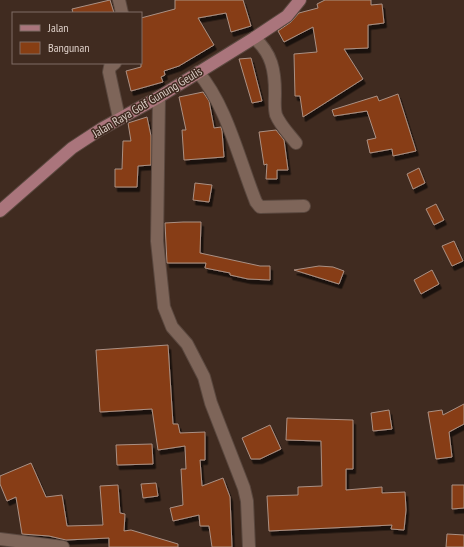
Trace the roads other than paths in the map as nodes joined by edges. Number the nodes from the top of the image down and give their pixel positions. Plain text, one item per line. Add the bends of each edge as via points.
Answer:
1 (119, 0) edge
2 (300, 0) edge
3 (122, 12) edge
4 (254, 38) junction
5 (114, 64) edge
6 (198, 72) junction
7 (159, 97) junction
8 (119, 118) junction
9 (296, 143) dead end
10 (304, 206) dead end
11 (0, 211) edge
12 (0, 539) edge
13 (63, 547) edge
14 (249, 547) edge

1 - 3 street
2 - 4 main road, Jalan Raya Golf Gunung Geulis via 287,16
4 - 6 main road, Jalan Raya Golf Gunung Geulis
4 - 9 street via 262,44 273,66 276,116
5 - 8 street via 109,72
6 - 7 main road, Jalan Raya Golf Gunung Geulis
6 - 10 street via 217,102 256,202 260,207 268,208
7 - 8 main road, Jalan Raya Golf Gunung Geulis
7 - 14 street via 158,241 164,307 172,327 187,344 204,377 244,488
8 - 11 main road, Jalan Raya Golf Gunung Geulis via 72,148
12 - 13 street

